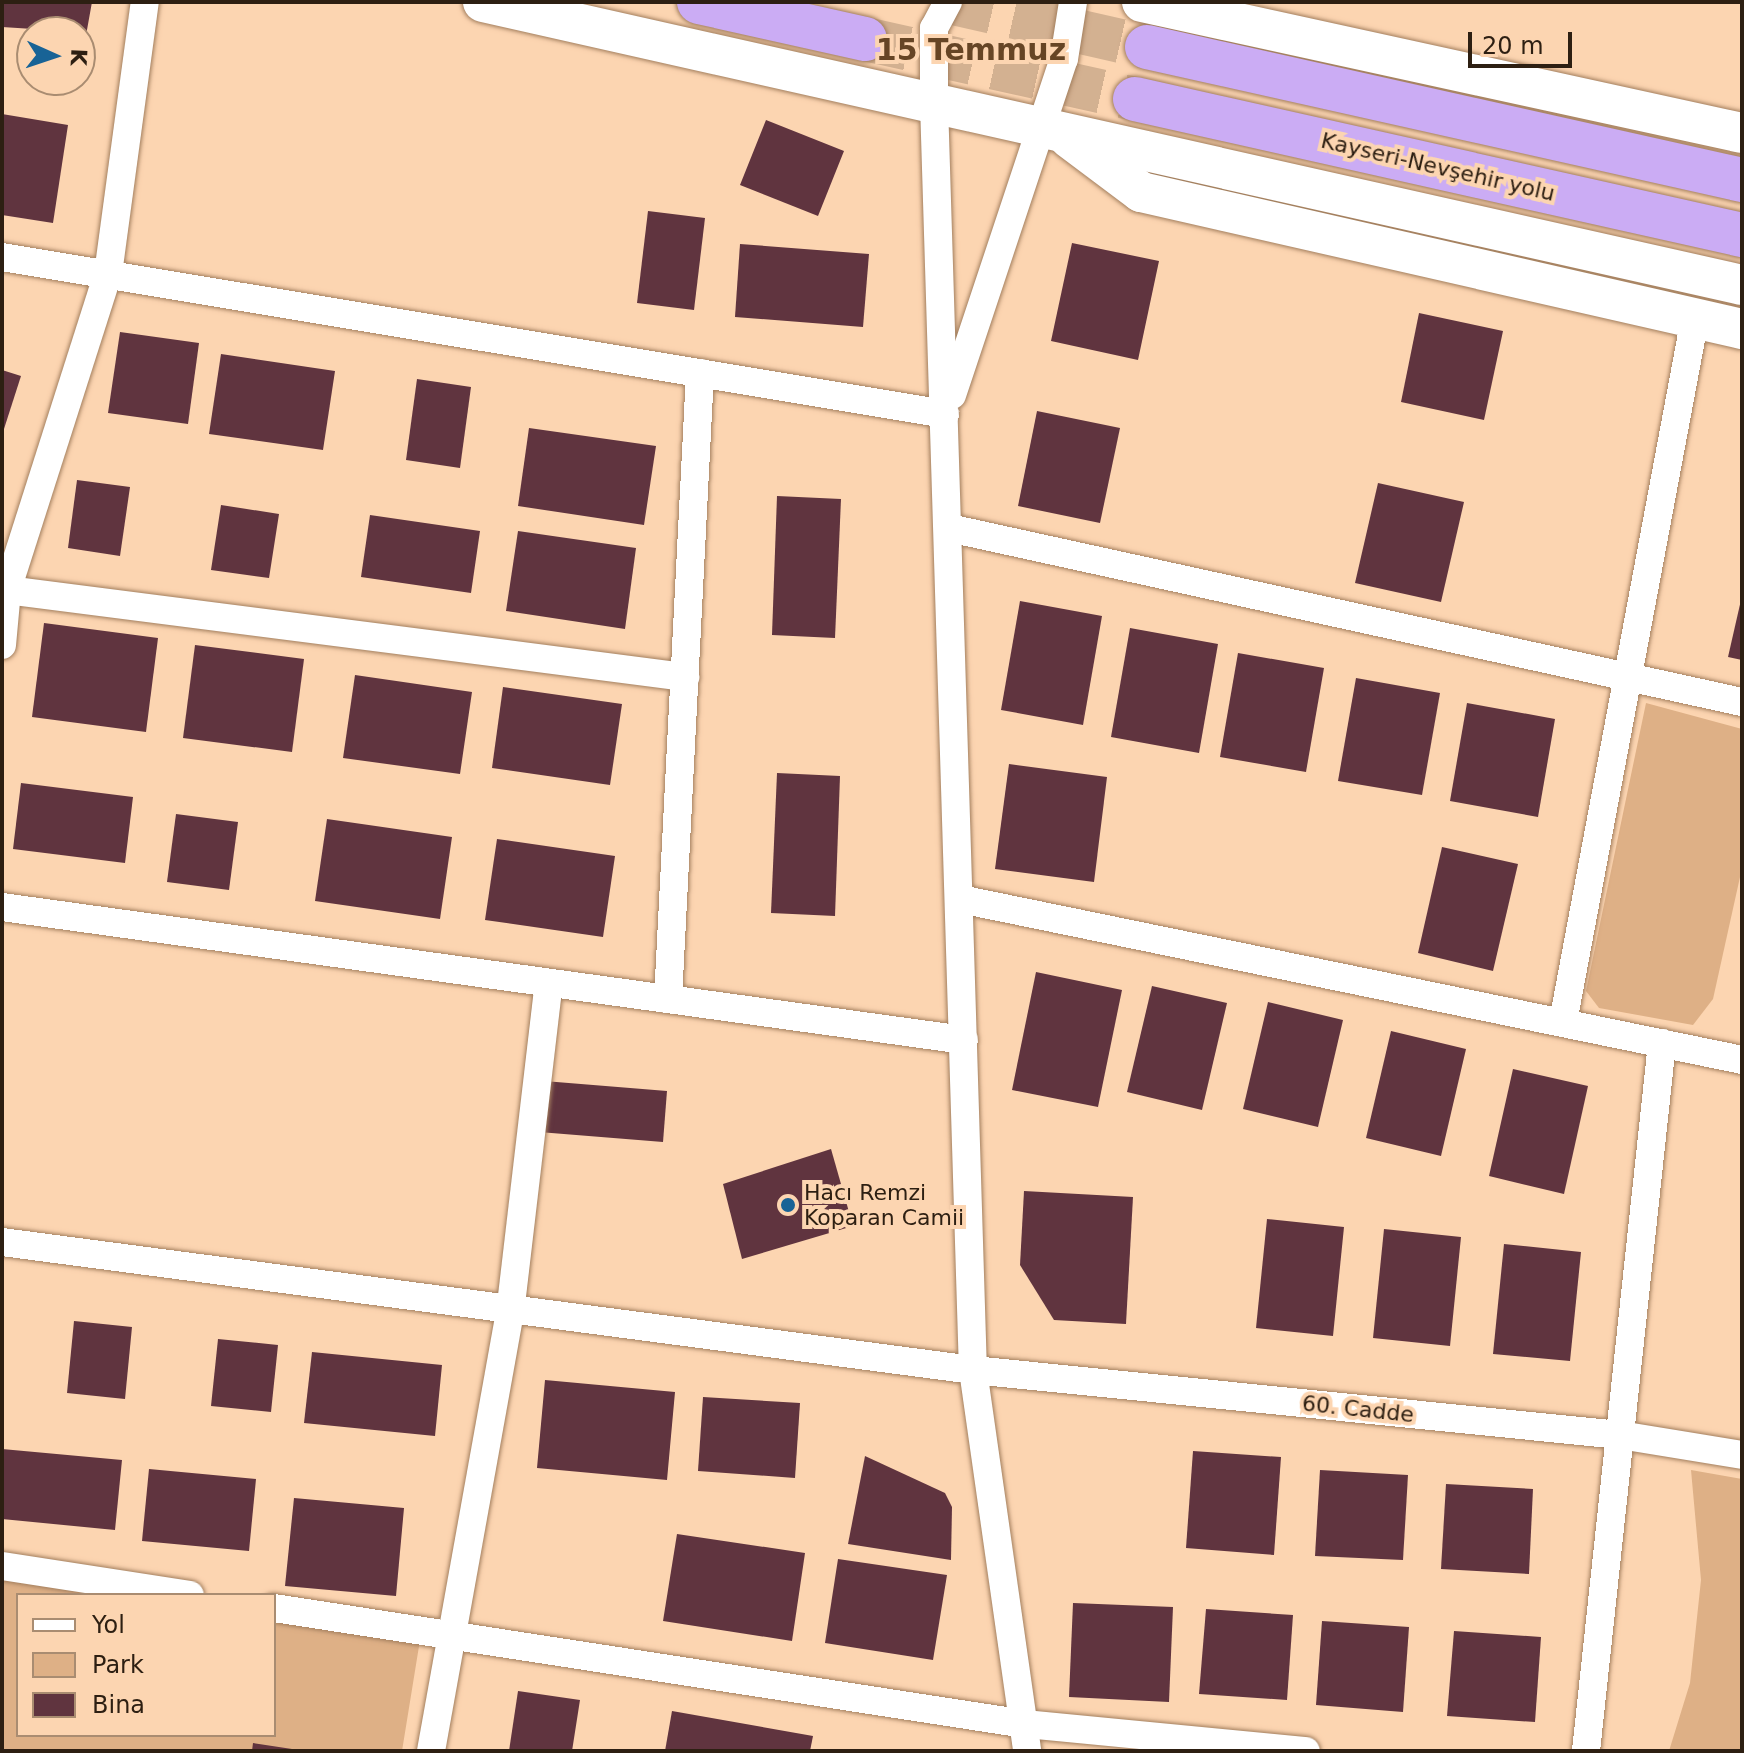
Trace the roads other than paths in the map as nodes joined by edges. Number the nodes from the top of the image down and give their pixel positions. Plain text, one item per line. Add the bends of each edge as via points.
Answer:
1 (145, 2) edge
2 (483, 2) edge
3 (699, 2) edge
4 (948, 2) edge
5 (1073, 2) edge
6 (1142, 2) tunnel mouth
7 (1256, 16) edge
8 (865, 39) tunnel mouth
9 (1147, 47) tunnel mouth
10 (1135, 99) tunnel mouth
11 (934, 103) junction
12 (1050, 128) junction
13 (1742, 133) edge
14 (1742, 180) edge
15 (1742, 235) edge
16 (2, 257) edge
17 (108, 274) junction
18 (1742, 285) edge
19 (1695, 318) junction
20 (1742, 329) edge
21 (700, 373) junction
22 (945, 414) junction
23 (949, 528) junction
24 (7, 590) junction
25 (2, 645) edge
26 (685, 677) junction
27 (1630, 678) junction
28 (1742, 702) edge
29 (960, 899) junction
30 (2, 907) edge
31 (549, 983) junction
32 (668, 999) junction
33 (1563, 1022) junction
34 (964, 1040) junction
35 (1662, 1043) junction
36 (1741, 1054) edge
37 (2, 1242) edge
38 (510, 1313) junction
39 (973, 1370) junction
40 (1620, 1435) junction
41 (1742, 1455) edge
42 (2, 1566) edge
43 (177, 1593) edge
44 (276, 1608) edge
45 (454, 1636) junction
46 (1026, 1738) edge
47 (431, 1751) edge
48 (1306, 1751) edge
49 (1586, 1751) edge

1 - 17 street
2 - 11 street
3 - 8 highway
4 - 11 street via 934,28
5 - 12 street
6 - 7 street
7 - 13 street
9 - 14 highway
10 - 15 highway, Kayseri-Nevşehir yolu
11 - 12 street
11 - 22 street
12 - 18 street
12 - 19 street via 1141,192
12 - 22 street
16 - 17 street
17 - 21 street
17 - 24 street
19 - 20 street
19 - 27 street
21 - 22 street
21 - 26 street
22 - 23 street
23 - 27 street
23 - 29 street
24 - 25 street
24 - 26 street
26 - 32 street
27 - 28 street
27 - 33 street
29 - 33 street
29 - 34 street
30 - 31 street
31 - 32 street
31 - 38 street
32 - 34 street
33 - 35 street
34 - 39 street
35 - 36 street
35 - 40 street
37 - 38 street, 60. Cadde
38 - 39 street, 60. Cadde
38 - 45 street
39 - 40 street, 60. Cadde
39 - 46 street
40 - 41 street, 60. Cadde
40 - 49 street
42 - 43 street
44 - 45 street
45 - 46 street
45 - 47 street
46 - 48 street

